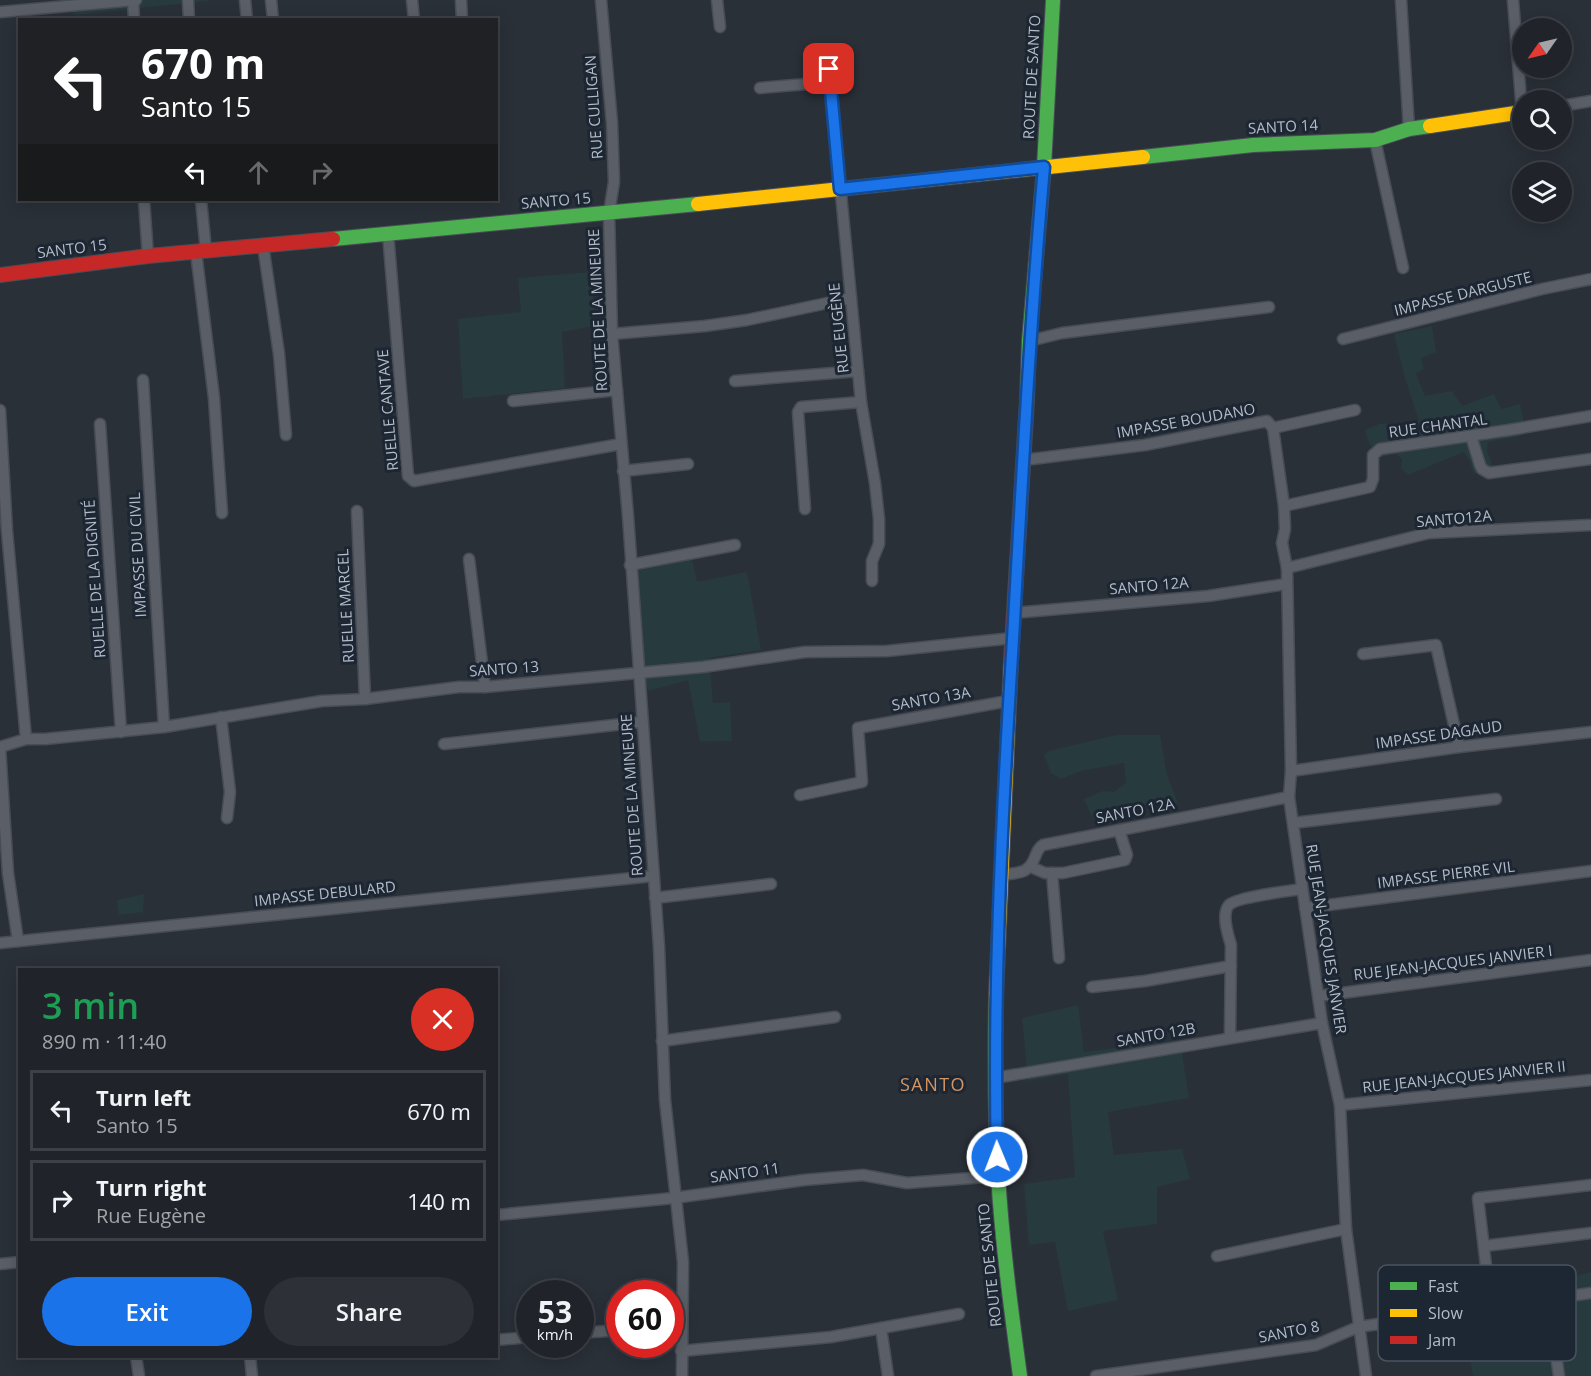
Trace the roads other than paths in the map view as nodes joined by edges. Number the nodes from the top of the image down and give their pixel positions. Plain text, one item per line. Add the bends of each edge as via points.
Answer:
1 (134, 0) edge
2 (188, 0) edge
3 (245, 0) edge
4 (271, 0) edge
5 (412, 0) edge
6 (461, 0) edge
7 (601, 0) edge
8 (717, 0) edge
9 (1053, 0) edge
10 (1401, 0) edge
11 (1513, 0) edge
12 (0, 12) edge
13 (134, 18) edge
14 (189, 18) edge
15 (247, 18) edge
16 (273, 18) edge
17 (414, 18) edge
18 (462, 18) edge
19 (720, 27) dead end
20 (829, 69) dead end
21 (830, 82) junction
22 (760, 88) dead end
23 (1520, 90) edge
24 (1591, 101) edge
25 (1572, 104) edge
26 (1512, 114) edge
27 (1409, 129) junction
28 (1375, 140) junction
29 (1044, 167) junction
30 (840, 189) junction
31 (144, 201) edge
32 (201, 201) edge
33 (609, 213) junction
34 (388, 233) junction
35 (263, 246) junction
36 (201, 252) junction
37 (148, 256) junction
38 (1403, 268) dead end
39 (0, 275) edge
40 (1591, 279) edge
41 (851, 298) junction
42 (1269, 307) dead end
43 (612, 334) junction
44 (1343, 339) dead end
45 (1029, 341) junction
46 (858, 371) junction
47 (143, 380) dead end
48 (735, 381) dead end
49 (617, 390) junction
50 (513, 401) dead end
51 (861, 402) junction
52 (0, 410) edge
53 (1355, 410) dead end
54 (1591, 416) edge
55 (100, 424) dead end
56 (1273, 428) junction
57 (286, 435) dead end
58 (1471, 436) junction
59 (621, 444) junction
60 (1591, 459) edge
61 (1024, 460) junction
62 (688, 464) dead end
63 (623, 471) junction
64 (1284, 506) junction
65 (805, 509) dead end
66 (357, 511) dead end
67 (222, 513) dead end
68 (1591, 525) edge
69 (735, 545) dead end
70 (469, 559) dead end
71 (630, 565) junction
72 (1287, 568) junction
73 (872, 581) dead end
74 (1286, 584) junction
75 (1014, 613) junction
76 (1013, 638) junction
77 (1363, 654) dead end
78 (638, 673) junction
79 (485, 687) junction
80 (365, 699) junction
81 (1008, 701) junction
82 (221, 717) junction
83 (641, 722) junction
84 (164, 728) junction
85 (121, 732) junction
86 (1591, 732) edge
87 (26, 739) junction
88 (444, 744) dead end
89 (0, 747) edge
90 (1459, 747) junction
91 (1291, 771) junction
92 (800, 795) dead end
93 (1289, 797) junction
94 (1497, 799) dead end
95 (227, 818) dead end
96 (1293, 823) junction
97 (1119, 830) junction
98 (1031, 867) junction
99 (1591, 871) edge
100 (1052, 873) junction
101 (1002, 875) junction
102 (653, 876) junction
103 (771, 884) dead end
104 (1302, 889) junction
105 (655, 898) junction
106 (1305, 908) junction
107 (18, 941) junction
108 (0, 944) edge
109 (1059, 958) dead end
110 (1591, 960) edge
111 (1231, 966) junction
112 (1092, 987) dead end
113 (1319, 996) junction
114 (835, 1017) dead end
115 (1322, 1023) junction
116 (1230, 1037) junction
117 (662, 1041) junction
118 (995, 1078) junction
119 (1591, 1080) edge
120 (1340, 1105) junction
121 (998, 1176) junction
122 (1591, 1185) edge
123 (674, 1198) junction
124 (498, 1215) edge
125 (1346, 1229) junction
126 (1591, 1233) edge
127 (1484, 1246) junction
128 (1217, 1256) dead end
129 (18, 1262) edge
130 (0, 1264) edge
131 (1486, 1265) edge
132 (680, 1280) edge
133 (1591, 1293) edge
134 (1576, 1295) edge
135 (959, 1314) dead end
136 (1378, 1324) edge
137 (1358, 1327) junction
138 (881, 1328) junction
139 (516, 1338) edge
140 (498, 1340) edge
141 (684, 1351) edge
142 (136, 1358) edge
143 (250, 1358) edge
144 (681, 1358) edge
145 (1557, 1361) edge
146 (139, 1376) edge
147 (252, 1376) edge
148 (682, 1376) edge
149 (888, 1376) edge
150 (1020, 1376) edge
151 (1096, 1376) edge
152 (1366, 1376) edge
153 (1559, 1376) edge

1 - 12 street
1 - 13 street
2 - 14 street
3 - 15 street
4 - 16 street
5 - 17 street
6 - 18 street
7 - 33 street, RUE CULLIGAN via 612,123 614,182
8 - 19 street
9 - 29 street, ROUTE DE SANTO
10 - 27 street
11 - 23 street
20 - 21 street, RUE EUGÈNE
21 - 22 street
21 - 30 street, RUE EUGÈNE
24 - 25 street
26 - 27 street, SANTO 14
27 - 28 street, SANTO 14
28 - 29 street, SANTO 14 via 1204,149
28 - 38 street
29 - 30 street, SANTO 15
29 - 45 street, ROUTE DE SANTO
30 - 33 street, SANTO 15
30 - 41 street, RUE EUGÈNE
31 - 37 street
32 - 36 street
33 - 34 street, SANTO 15
33 - 43 street, ROUTE DE LA MINEURE
34 - 35 street, SANTO 15
34 - 59 street, RUELLE CANTAVE via 410,479
35 - 36 street, SANTO 15
35 - 57 street
36 - 37 street, SANTO 15
36 - 67 street
37 - 39 street, SANTO 15
40 - 44 street, IMPASSE DARGUSTE
41 - 43 street via 705,327
41 - 46 street, RUE EUGÈNE
42 - 45 street via 1062,333
43 - 49 street, ROUTE DE LA MINEURE
45 - 61 street, ROUTE DE SANTO
46 - 48 street
46 - 51 street, RUE EUGÈNE
47 - 84 street, IMPASSE DU CIVIL
49 - 50 street
49 - 59 street, ROUTE DE LA MINEURE
51 - 65 street via 801,407 798,412
51 - 73 street, RUE EUGÈNE via 879,519
52 - 87 street
53 - 56 street
54 - 58 street, RUE CHANTAL
55 - 85 street, RUELLE DE LA DIGNITÉ
56 - 61 street, IMPASSE BOUDANO via 1268,421 1144,445
56 - 64 street, IMPASSE BOUDANO
58 - 60 street via 1482,469 1489,473
58 - 64 street, RUE CHANTAL via 1380,449 1372,455 1370,487
59 - 63 street, ROUTE DE LA MINEURE
61 - 75 street, ROUTE DE SANTO
62 - 63 street
63 - 71 street, ROUTE DE LA MINEURE
64 - 72 street, RUE JEAN-JACQUES JANVIER via 1282,543
66 - 80 street, RUELLE MARCEL
68 - 72 street, SANTO12A via 1429,533
69 - 71 street
70 - 79 street
71 - 78 street, ROUTE DE LA MINEURE
72 - 74 street, RUE JEAN-JACQUES JANVIER
74 - 75 street, SANTO 12A via 1208,596
74 - 91 street, RUE JEAN-JACQUES JANVIER
75 - 76 street, ROUTE DE SANTO
76 - 78 street, SANTO 13 via 887,651 806,652 703,668
76 - 81 street, ROUTE DE SANTO
77 - 90 street via 1436,645
78 - 79 street, SANTO 13
78 - 83 street, ROUTE DE LA MINEURE
79 - 80 street, SANTO 13
80 - 82 street, SANTO 13 via 322,701
81 - 92 street, SANTO 13A via 858,728 862,782
81 - 101 street, ROUTE DE SANTO
82 - 84 street, SANTO 13
82 - 95 street via 230,792
83 - 88 street
83 - 102 street, ROUTE DE LA MINEURE
84 - 85 street, SANTO 13
85 - 87 street, SANTO 13
86 - 90 street, IMPASSE DAGAUD
87 - 89 street, SANTO 13
89 - 107 street via 8,873
90 - 91 street, IMPASSE DAGAUD
91 - 93 street, RUE JEAN-JACQUES JANVIER
93 - 96 street, RUE JEAN-JACQUES JANVIER
93 - 97 street, SANTO 12A
94 - 96 street
96 - 104 street, RUE JEAN-JACQUES JANVIER
97 - 98 street, SANTO 12A via 1043,845
97 - 100 street via 1125,860
98 - 100 street
98 - 101 street via 1025,872
99 - 106 street, IMPASSE PIERRE VIL
100 - 109 street
101 - 118 street, ROUTE DE SANTO
102 - 105 street, ROUTE DE LA MINEURE
102 - 107 street, IMPASSE DEBULARD
103 - 105 street
104 - 106 street, RUE JEAN-JACQUES JANVIER
104 - 111 street via 1233,901 1227,906
105 - 117 street, ROUTE DE LA MINEURE
106 - 113 street, RUE JEAN-JACQUES JANVIER
107 - 108 street, IMPASSE DEBULARD
110 - 113 street, RUE JEAN-JACQUES JANVIER I
111 - 112 street
111 - 116 street
113 - 115 street, RUE JEAN-JACQUES JANVIER
114 - 117 street
115 - 116 street, SANTO 12B
115 - 120 street, RUE JEAN-JACQUES JANVIER
116 - 118 street, SANTO 12B
117 - 123 street, ROUTE DE LA MINEURE
118 - 121 street, ROUTE DE SANTO
119 - 120 street, RUE JEAN-JACQUES JANVIER II
120 - 125 street, RUE JEAN-JACQUES JANVIER
121 - 123 street, SANTO 11 via 907,1183 863,1175
121 - 150 street, ROUTE DE SANTO
122 - 127 street via 1478,1198
123 - 124 street, SANTO 11
123 - 132 street, ROUTE DE LA MINEURE via 682,1262
125 - 128 street
125 - 137 street, RUE JEAN-JACQUES JANVIER
126 - 127 street
127 - 131 street
129 - 130 street
133 - 134 street, SANTO 8
135 - 138 street
136 - 137 street, SANTO 8
137 - 151 street, SANTO 8 via 1316,1345
137 - 152 street, RUE JEAN-JACQUES JANVIER
138 - 141 street
138 - 149 street
139 - 140 street
142 - 146 street
143 - 147 street
144 - 148 street, ROUTE DE LA MINEURE
145 - 153 street

